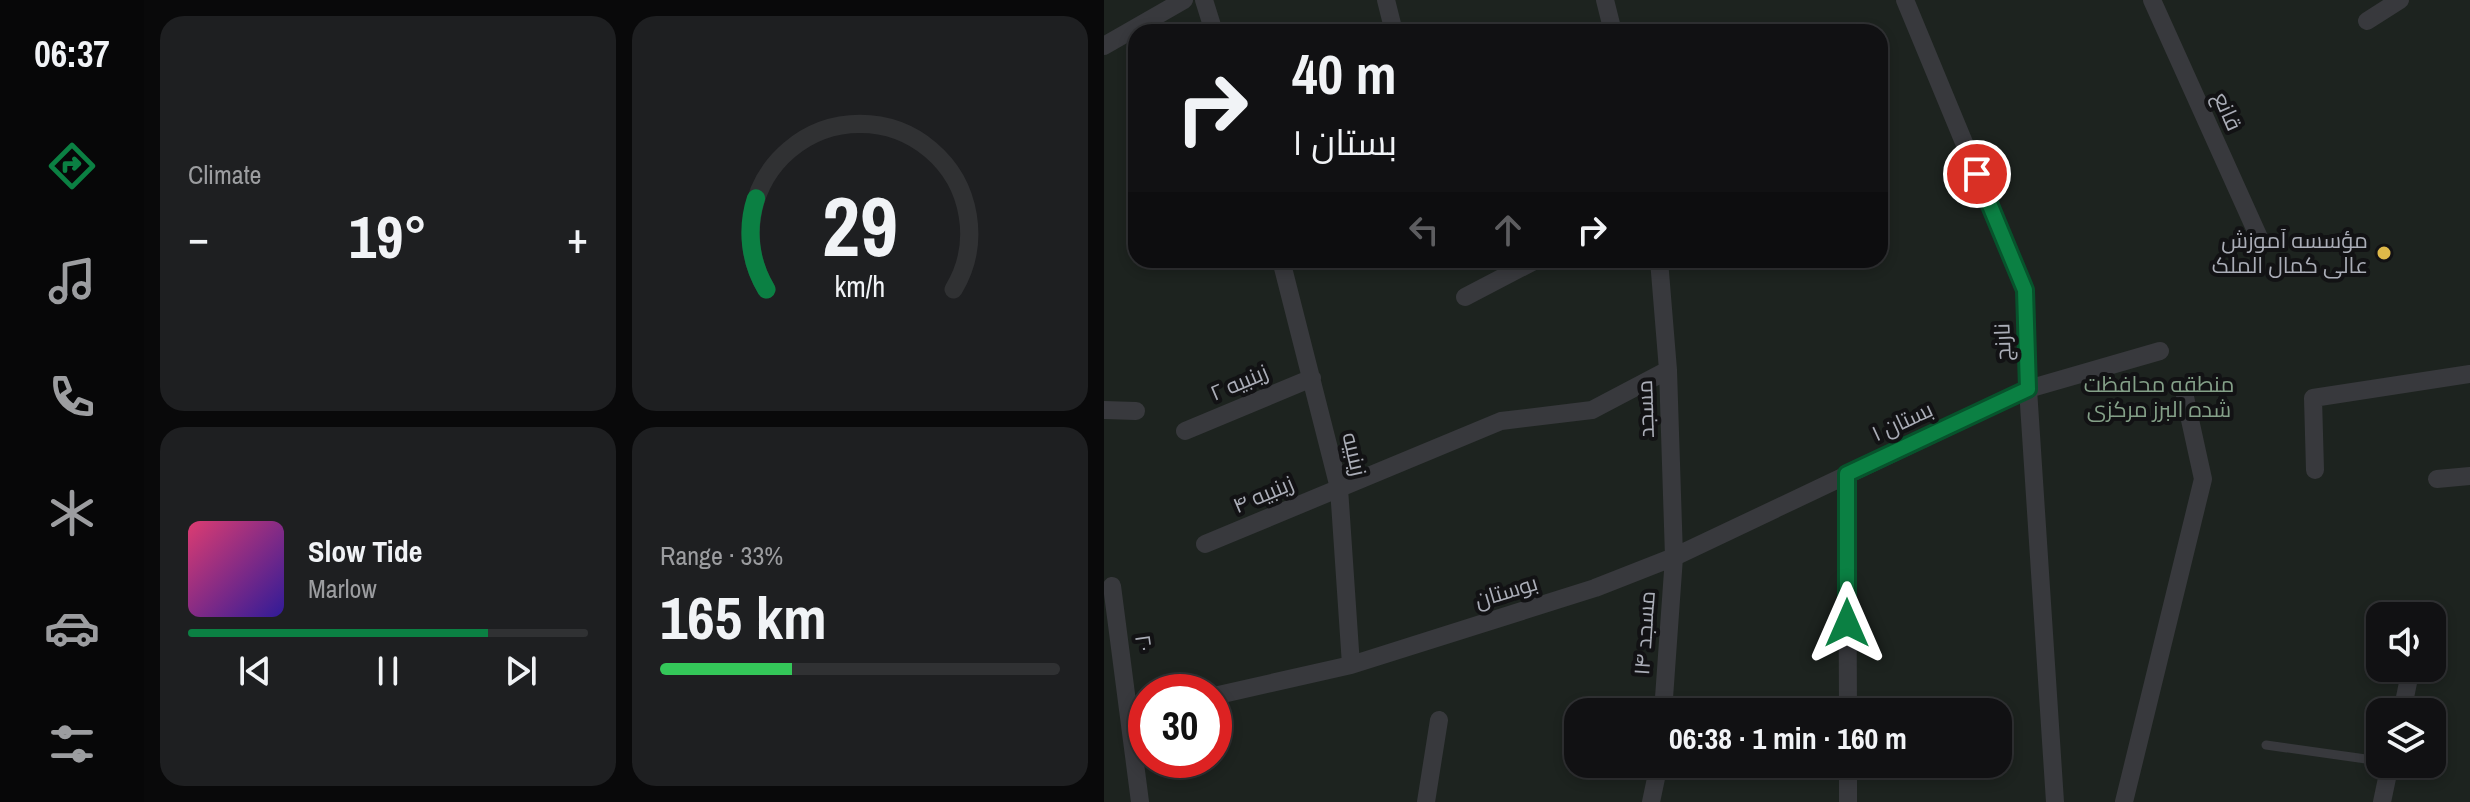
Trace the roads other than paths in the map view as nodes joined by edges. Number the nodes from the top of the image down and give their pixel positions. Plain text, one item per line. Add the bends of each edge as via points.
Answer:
1 (1184, 0) edge
2 (1204, 0) edge
3 (1386, 0) edge
4 (1605, 0) edge
5 (1905, 0) edge
6 (2152, 0) edge
7 (2400, 0) edge
8 (2367, 21) dead end
9 (1142, 24) edge
10 (1212, 24) edge
11 (1392, 24) edge
12 (1611, 24) edge
13 (1128, 32) edge
14 (1104, 46) edge
15 (2261, 242) dead end
16 (1283, 268) edge
17 (1521, 268) edge
18 (1660, 268) edge
19 (1465, 297) dead end
20 (2160, 351) dead end
21 (1668, 370) junction
22 (2470, 374) edge
23 (1312, 378) junction
24 (2028, 389) junction
25 (2185, 397) dead end
26 (1104, 410) edge
27 (1136, 411) dead end
28 (1185, 431) dead end
29 (2315, 470) dead end
30 (1847, 474) junction
31 (2470, 476) edge
32 (2437, 479) dead end
33 (1339, 488) junction
34 (1205, 544) dead end
35 (1674, 557) junction
36 (1112, 586) dead end
37 (1351, 665) junction
38 (1130, 674) edge
39 (1232, 692) edge
40 (1664, 698) edge
41 (1848, 698) edge
42 (1439, 720) dead end
43 (2266, 745) dead end
44 (2366, 759) edge
45 (1139, 778) edge
46 (1657, 778) edge
47 (1659, 778) edge
48 (1848, 778) edge
49 (2387, 778) edge
50 (1140, 802) edge
51 (1426, 802) edge
52 (1651, 802) edge
53 (1659, 802) edge
54 (1848, 802) edge
55 (2055, 802) edge
56 (2124, 802) edge
57 (2382, 802) edge

1 - 9 street
2 - 10 street
3 - 11 street
4 - 12 street
5 - 24 street, نارنج via 2025,290
6 - 15 street, قانع
7 - 8 street
13 - 14 street
16 - 23 street, زینبیه
17 - 19 street
18 - 21 street, مسجد
20 - 24 street, بستان ۱
21 - 33 street, زینبیه ۴ via 1592,410 1501,421
21 - 35 street, مسجد
22 - 29 street via 2313,398
23 - 28 street, زینبیه ۲
23 - 33 street, زینبیه
24 - 30 street, بستان ۱
24 - 55 street, نارنج
25 - 56 street via 2203,479
26 - 27 street
30 - 35 street, بستان ۱
30 - 41 street
31 - 32 street
33 - 34 street, زینبیه ۴
33 - 37 street, زینبیه
35 - 37 street, بوستان via 1595,588
35 - 40 street, مسجد ۱۴
36 - 38 street, ۲۰
37 - 39 street, بوستان
42 - 51 street
43 - 44 lane
45 - 50 street, ۲۰
46 - 52 street
47 - 53 street
48 - 54 street
49 - 57 street

